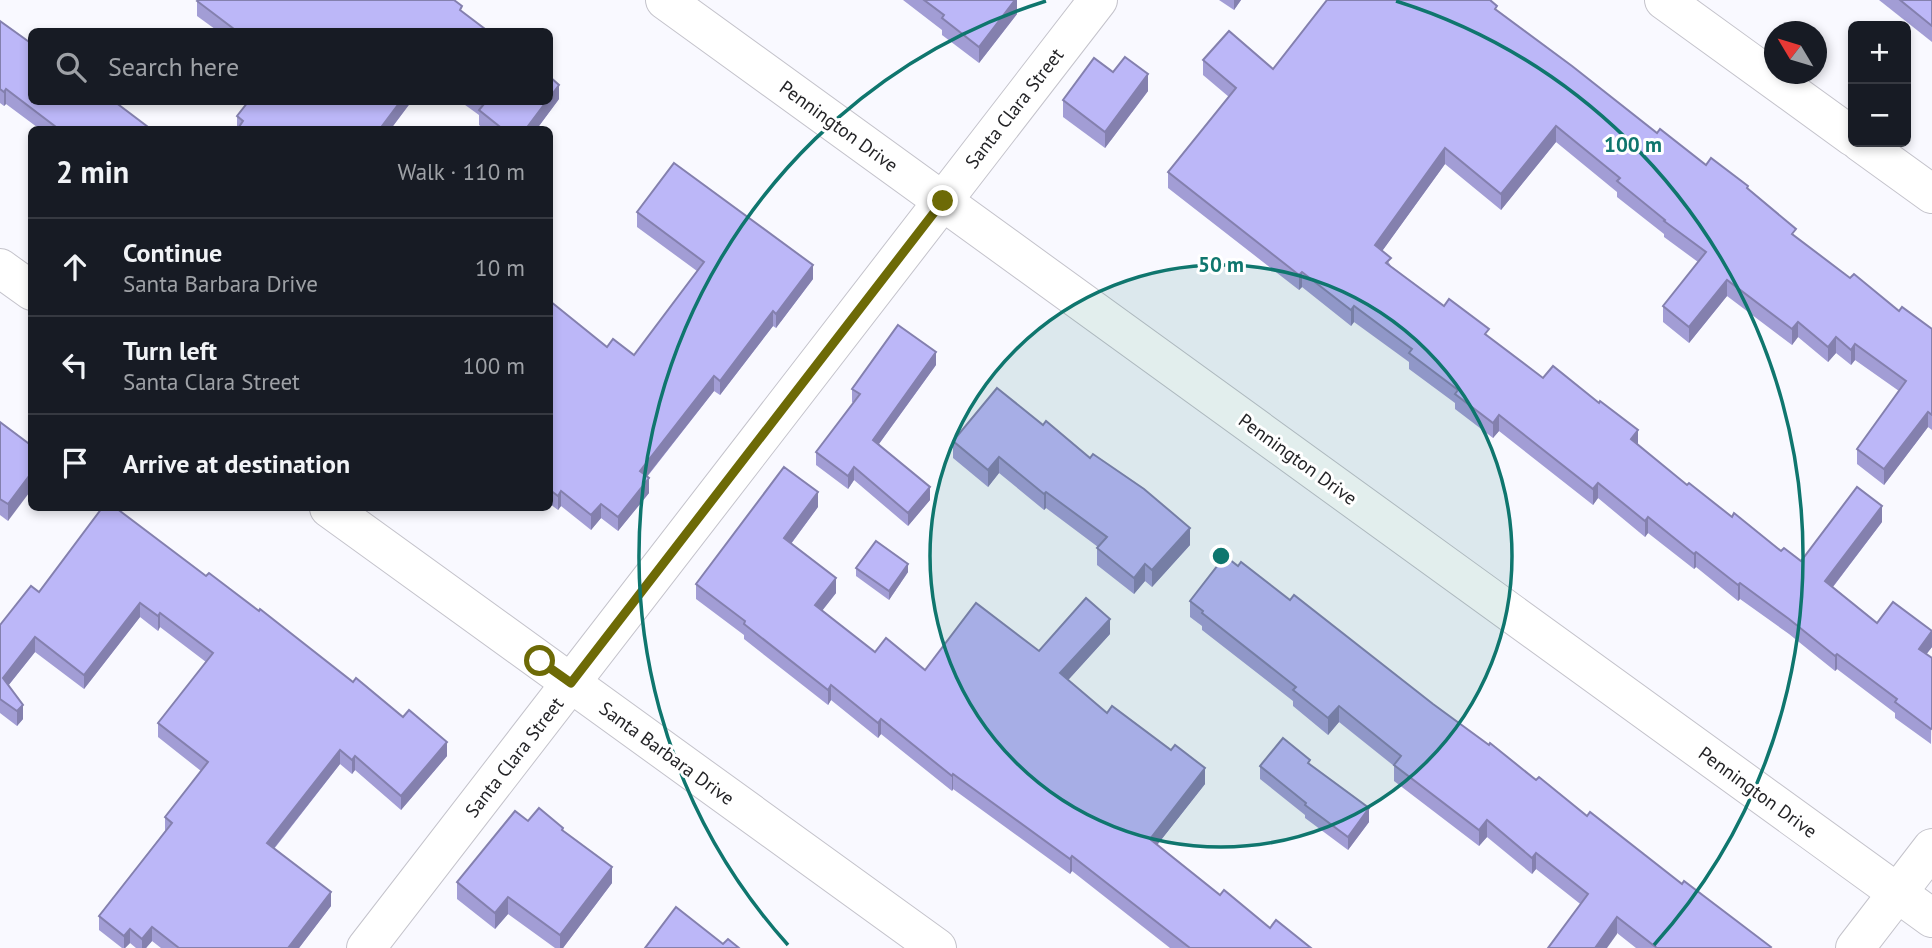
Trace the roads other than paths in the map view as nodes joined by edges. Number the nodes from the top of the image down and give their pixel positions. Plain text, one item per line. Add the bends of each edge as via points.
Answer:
1 (665, 0) edge
2 (1098, 0) edge
3 (1664, 0) edge
4 (1848, 133) edge
5 (1867, 147) edge
6 (1932, 194) edge
7 (943, 201) junction
8 (0, 268) edge
9 (28, 288) edge
10 (333, 511) edge
11 (571, 683) junction
12 (1932, 849) edge
13 (1898, 893) junction
14 (1932, 918) edge
15 (366, 948) edge
16 (937, 948) edge
17 (1855, 948) edge

1 - 7 street, Pennington Drive
2 - 7 street, Santa Clara Street
3 - 4 street
5 - 6 street
7 - 11 street, Santa Clara Street
7 - 13 street, Pennington Drive
8 - 9 street
10 - 11 street, Santa Barbara Drive
11 - 15 street, Santa Clara Street
11 - 16 street, Santa Barbara Drive
12 - 13 street
13 - 14 street, Pennington Drive
13 - 17 street

